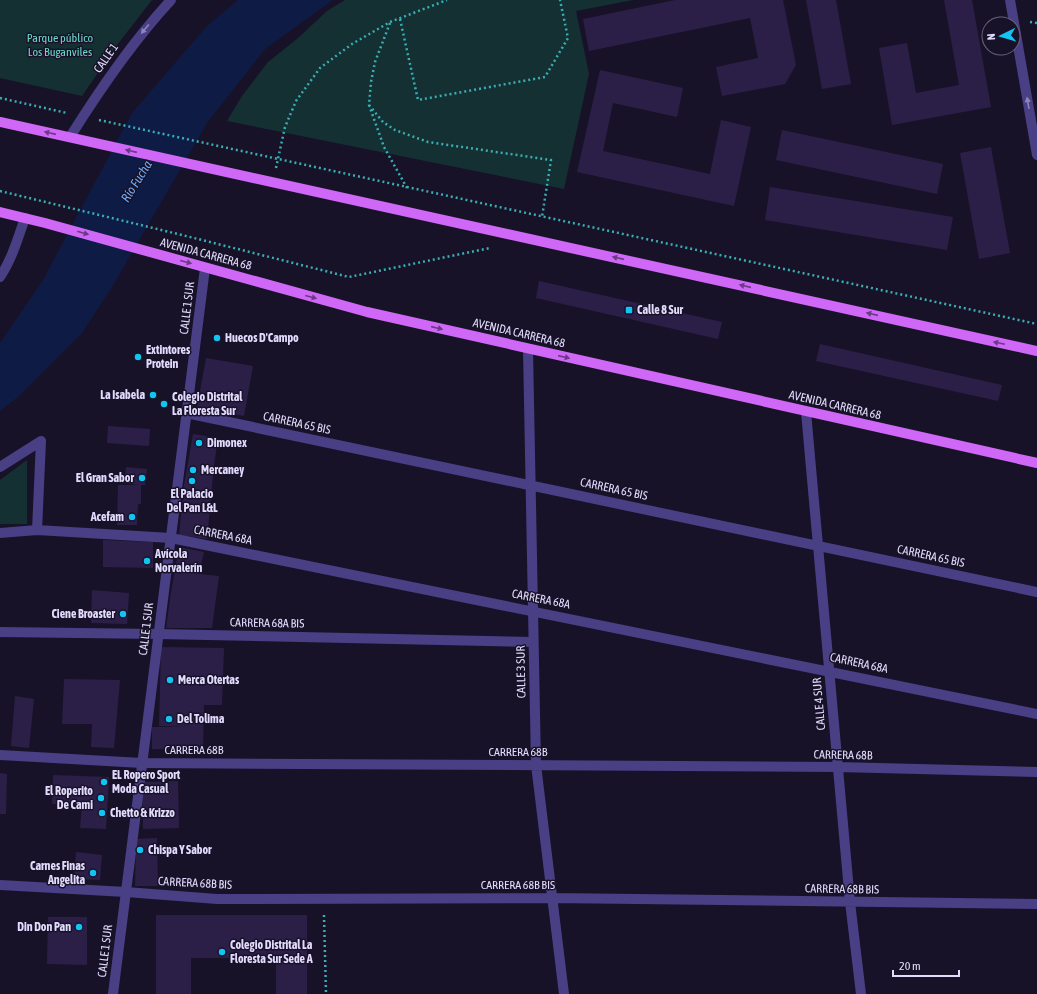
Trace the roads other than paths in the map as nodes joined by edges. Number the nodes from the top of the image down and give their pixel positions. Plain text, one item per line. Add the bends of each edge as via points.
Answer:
1 (171, 0) edge
2 (1010, 0) edge
3 (0, 122) edge
4 (70, 137) junction
5 (1037, 155) edge
6 (0, 212) edge
7 (25, 218) junction
8 (205, 268) junction
9 (0, 277) edge
10 (528, 349) junction
11 (1037, 351) edge
12 (806, 412) junction
13 (186, 413) junction
14 (1037, 464) edge
15 (0, 467) edge
16 (530, 485) junction
17 (37, 530) junction
18 (0, 533) edge
19 (171, 538) junction
20 (818, 546) junction
21 (1037, 592) edge
22 (533, 611) junction
23 (0, 632) edge
24 (158, 634) junction
25 (533, 642) junction
26 (830, 670) junction
27 (1037, 714) edge
28 (0, 754) edge
29 (142, 763) junction
30 (536, 765) junction
31 (838, 767) junction
32 (1037, 772) edge
33 (0, 885) edge
34 (126, 892) junction
35 (552, 898) junction
36 (850, 902) junction
37 (1037, 904) edge
38 (113, 994) edge
39 (564, 994) edge
40 (861, 994) edge

1 -> 4 street, CALLE 1 via 130,48
5 -> 2 street
4 -> 3 main road
11 -> 4 main road
6 - 7 main road, AVENIDA CARRERA 68
7 -> 8 main road, AVENIDA CARRERA 68
7 - 9 street via 17,243
8 -> 10 main road, AVENIDA CARRERA 68 via 367,312
8 - 13 street, CALLE 1 SUR
10 -> 12 main road, AVENIDA CARRERA 68
10 - 16 street, CALLE 3 SUR
12 - 14 main road, AVENIDA CARRERA 68
12 - 20 street, CALLE 4 SUR
13 - 16 street, CARRERA 65 BIS
13 - 19 street, CALLE 1 SUR
15 - 17 street via 41,441
16 - 20 street, CARRERA 65 BIS
16 - 22 street, CALLE 3 SUR
17 - 18 street, CARRERA 68A
17 - 19 street, CARRERA 68A
19 - 22 street, CARRERA 68A
19 - 24 street, CALLE 1 SUR
20 - 21 street, CARRERA 65 BIS
20 - 26 street, CALLE 4 SUR
22 - 25 street, CALLE 3 SUR
22 - 26 street, CARRERA 68A
23 - 24 street, CARRERA 68A BIS
24 - 25 street, CARRERA 68A BIS
24 - 29 street, CALLE 1 SUR
25 - 30 street, CALLE 3 SUR
26 - 27 street, CARRERA 68A
26 - 31 street, CALLE 4 SUR
28 - 29 street, CARRERA 68B
29 - 30 street, CARRERA 68B
29 - 34 street, CALLE 1 SUR
30 - 31 street, CARRERA 68B
30 - 35 street, CALLE 3 SUR
31 - 32 street, CARRERA 68B
31 - 36 street, CALLE 4 SUR
33 - 34 street, CARRERA 68B BIS
34 - 35 street, CARRERA 68B BIS via 217,899
34 - 38 street, CALLE 1 SUR
35 - 36 street, CARRERA 68B BIS
35 - 39 street, CALLE 3 SUR
36 - 37 street, CARRERA 68B BIS
36 - 40 street, CALLE 4 SUR

